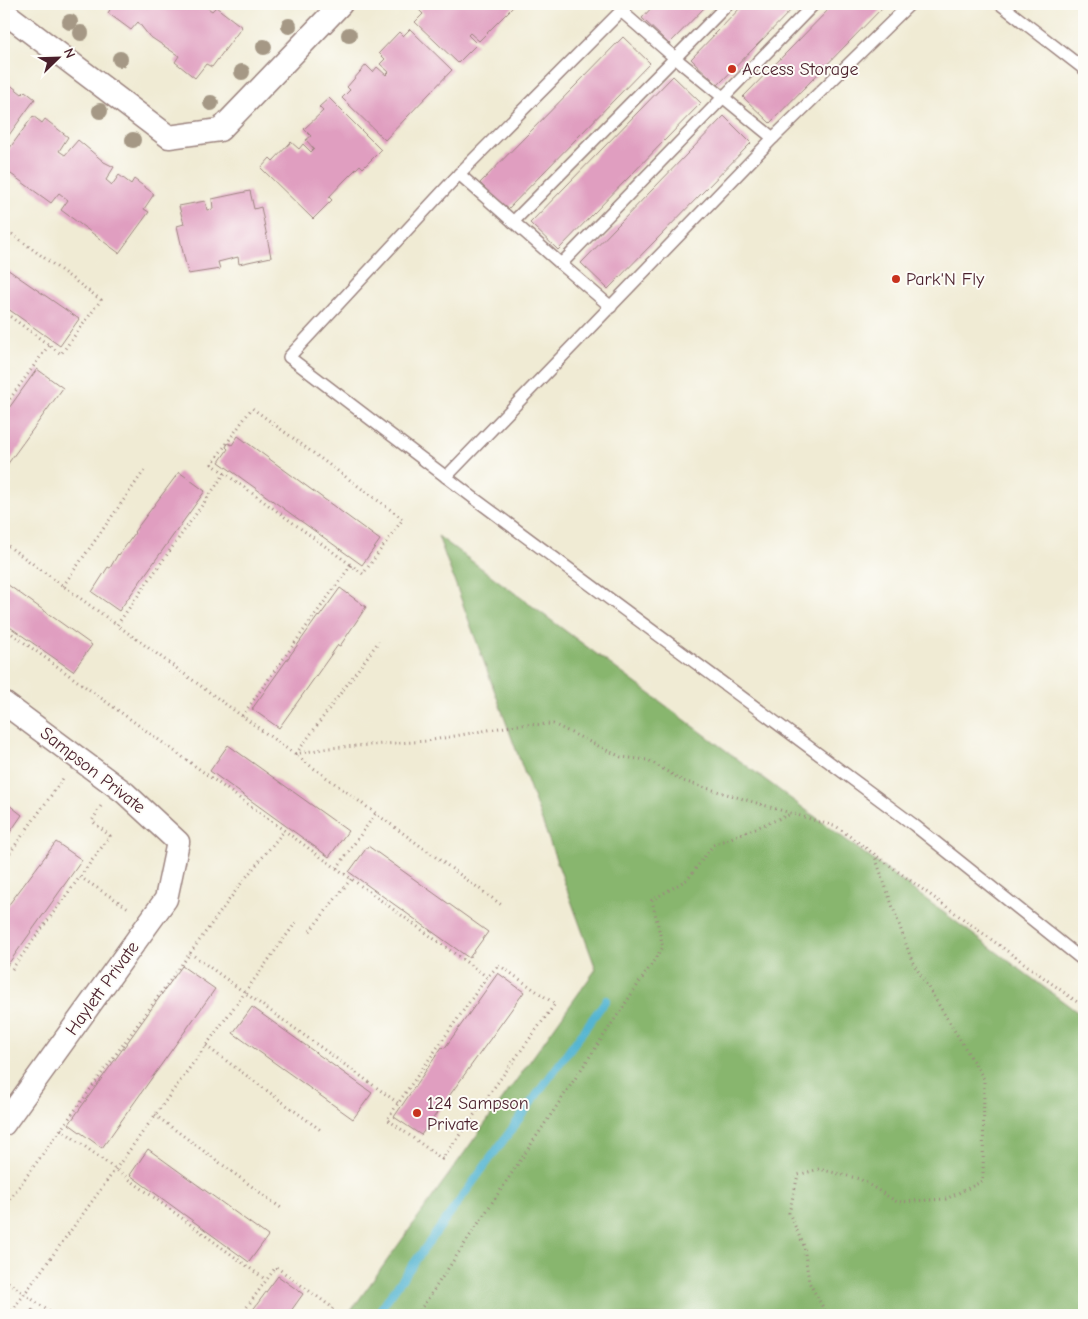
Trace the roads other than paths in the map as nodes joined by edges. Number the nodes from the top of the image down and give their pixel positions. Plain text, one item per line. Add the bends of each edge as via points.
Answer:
1 (341, 4) edge
2 (728, 4) edge
3 (814, 4) edge
4 (910, 4) edge
5 (1000, 4) edge
6 (625, 7) edge
7 (4, 12) edge
8 (676, 58) junction
9 (1084, 69) edge
10 (724, 98) junction
11 (773, 138) junction
12 (459, 174) junction
13 (513, 222) junction
14 (561, 264) junction
15 (611, 306) junction
16 (446, 477) junction
17 (4, 703) edge
18 (178, 842) joint
19 (1084, 961) edge
20 (4, 1124) edge

1 - 7 street via 220,130 169,137
2 - 8 lane
3 - 10 lane
4 - 11 lane
5 - 9 lane
6 - 8 lane
6 - 12 lane
8 - 10 lane
8 - 13 lane
10 - 11 lane
10 - 14 lane
11 - 15 lane
12 - 13 lane
12 - 16 lane via 289,357
13 - 14 lane
14 - 15 lane
15 - 16 lane
16 - 19 lane via 914,826
17 - 18 street, Sampson Private via 115,784
18 - 20 street, Haylett Private via 166,899

